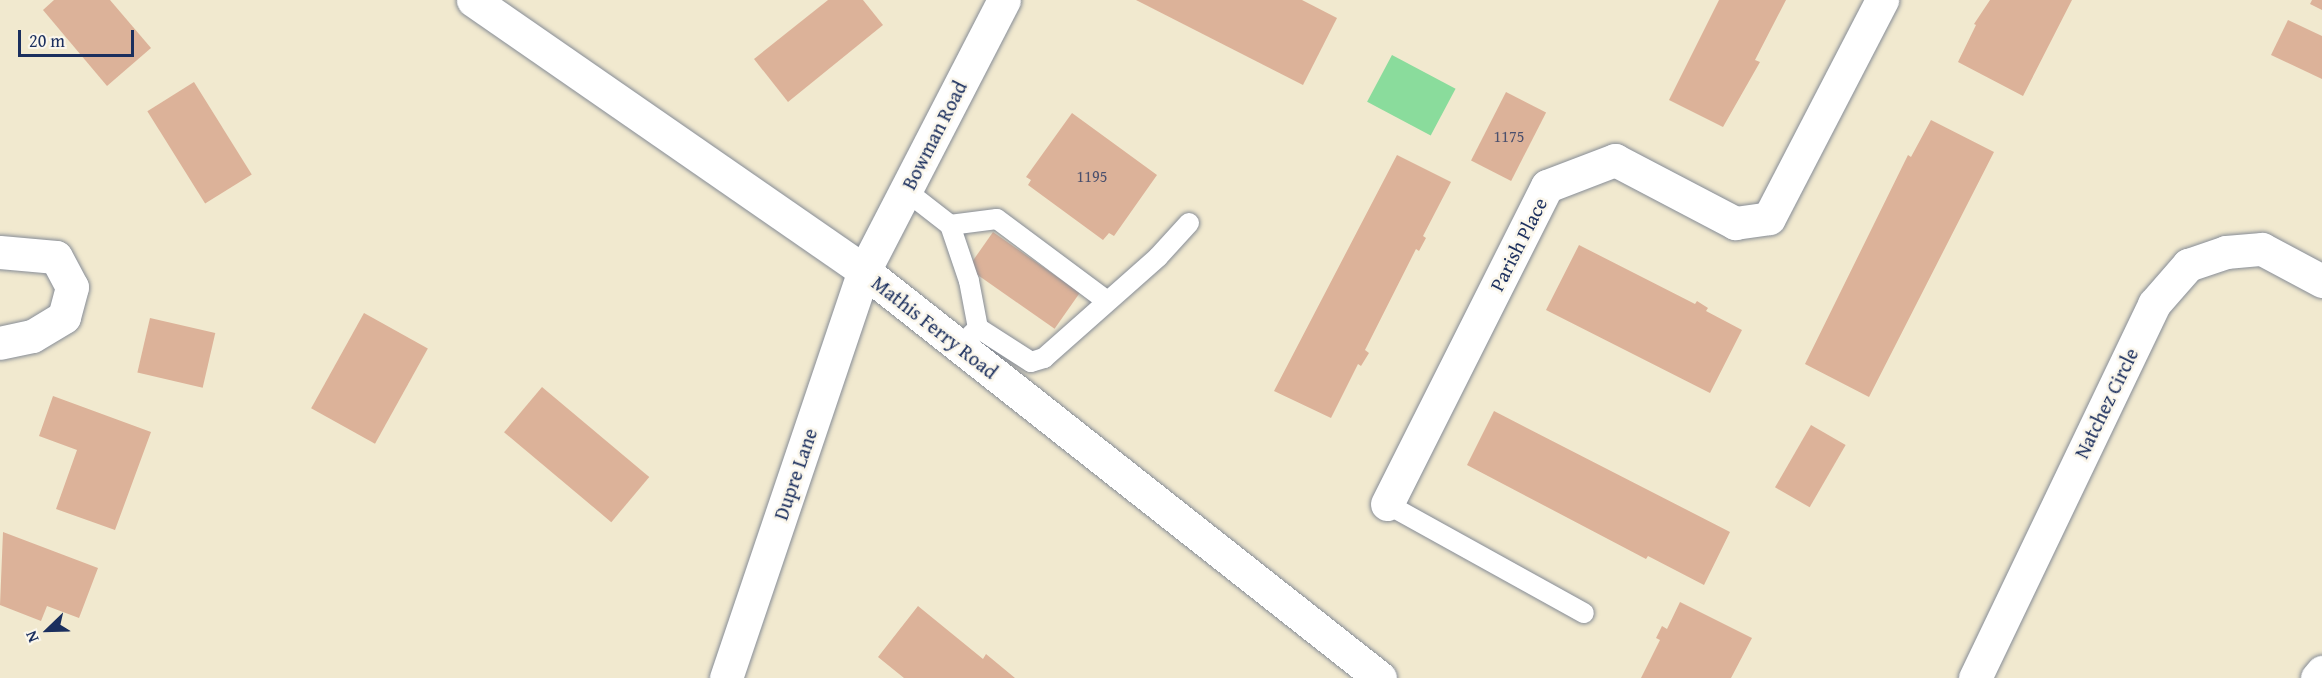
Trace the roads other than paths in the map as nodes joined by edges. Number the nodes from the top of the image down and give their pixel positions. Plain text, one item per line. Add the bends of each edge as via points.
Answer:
1 (473, 0) edge
2 (1004, 0) edge
3 (1882, 0) edge
4 (905, 190) junction
5 (1189, 223) dead end
6 (950, 225) junction
7 (0, 252) edge
8 (864, 271) junction
9 (2322, 281) edge
10 (1107, 301) junction
11 (969, 337) junction
12 (0, 343) edge
13 (1387, 504) joint
14 (1584, 613) dead end
15 (2322, 672) edge
16 (726, 678) edge
17 (1380, 678) edge
18 (1975, 678) edge
19 (2317, 678) edge

1 - 8 street, Mathis Ferry Road
2 - 4 street, Bowman Road
3 - 13 street, Parish Place via 1769,218 1735,223 1615,160 1547,186
4 - 6 lane
4 - 8 street, Bowman Road
5 - 10 lane via 1158,257
6 - 10 lane via 997,219
6 - 11 lane via 969,281
7 - 12 street via 56,257 72,287 64,317 32,336
8 - 11 street, Mathis Ferry Road
8 - 16 street, Dupre Lane
9 - 18 street, Natchez Circle via 2262,249 2226,252 2188,265 2154,304
10 - 11 lane via 1044,358 1031,362
11 - 17 street, Mathis Ferry Road
13 - 14 lane, Parish Place
15 - 19 street

